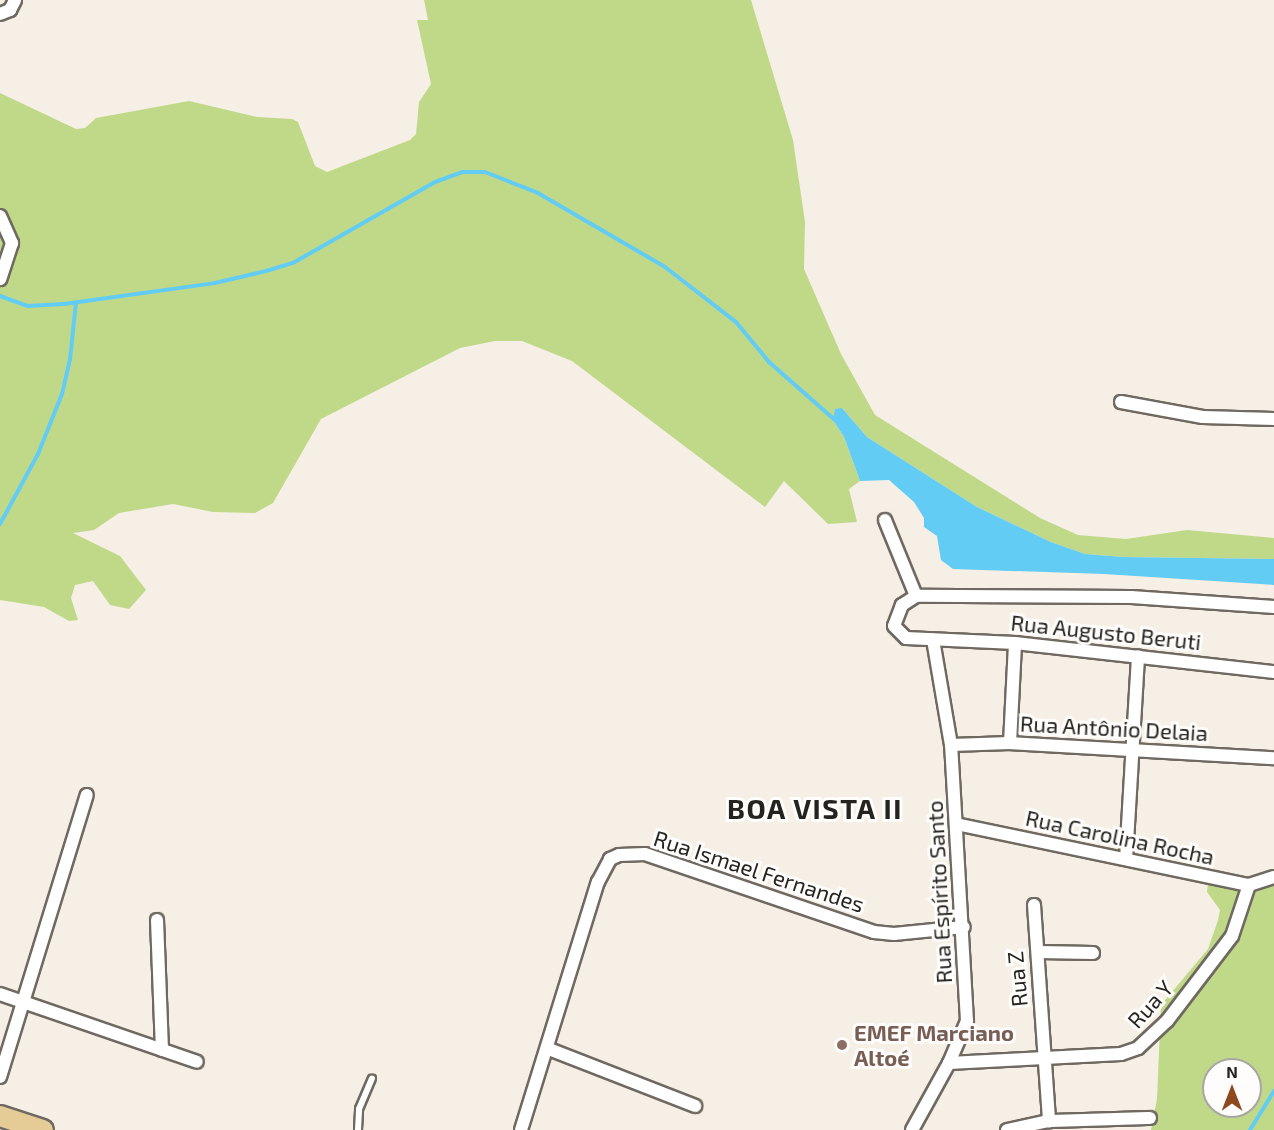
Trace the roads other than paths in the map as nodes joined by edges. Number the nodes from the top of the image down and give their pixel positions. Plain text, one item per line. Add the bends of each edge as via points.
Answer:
1 (15, 0) edge
2 (0, 14) edge
3 (0, 216) edge
4 (0, 279) edge
5 (1121, 402) dead end
6 (1274, 419) edge
7 (885, 520) dead end
8 (916, 596) junction
9 (1274, 607) edge
10 (933, 640) junction
11 (1015, 643) junction
12 (1138, 656) junction
13 (1274, 672) edge
14 (1010, 743) junction
15 (951, 745) junction
16 (1134, 750) junction
17 (1274, 758) edge
18 (87, 795) dead end
19 (956, 824) junction
20 (1126, 859) junction
21 (1274, 877) edge
22 (1249, 885) junction
23 (1034, 905) dead end
24 (157, 920) dead end
25 (964, 927) junction
26 (1038, 952) junction
27 (1093, 953) dead end
28 (0, 994) edge
29 (23, 1001) junction
30 (549, 1049) junction
31 (162, 1050) junction
32 (1042, 1056) junction
33 (198, 1062) dead end
34 (949, 1063) junction
35 (0, 1077) edge
36 (372, 1079) dead end
37 (694, 1106) dead end
38 (0, 1116) edge
39 (1150, 1118) dead end
40 (1049, 1120) junction
41 (44, 1130) edge
42 (358, 1130) edge
43 (520, 1130) edge
44 (912, 1130) edge
45 (1006, 1130) edge

1 - 2 street via 10,10
3 - 4 street via 12,243
5 - 6 street via 1192,415
7 - 8 street
8 - 9 street via 1131,597
8 - 10 street, Rua Augusto Beruti via 896,614 895,631 906,638
10 - 11 street, Rua Augusto Beruti
10 - 15 street, Rua Espírito Santo
11 - 12 street, Rua Augusto Beruti
11 - 14 street
12 - 13 street, Rua Augusto Beruti
12 - 16 street
14 - 15 street, Rua Antônio Delaia
14 - 16 street, Rua Antônio Delaia
15 - 19 street, Rua Espírito Santo
16 - 17 street, Rua Antônio Delaia
16 - 20 street
18 - 29 street
19 - 20 street, Rua Carolina Rocha
19 - 25 street, Rua Espírito Santo
20 - 22 street, Rua Carolina Rocha
21 - 22 street, Rua Carolina Rocha
22 - 32 street, Rua Y via 1232,936 1149,1040 1121,1054
23 - 26 street, Rua Z via 1034,943
24 - 31 street
25 - 30 street, Rua Ismael Fernandes via 894,934 874,932 645,854 619,855 610,859 598,882
25 - 34 street, Rua Espírito Santo via 967,1021
26 - 27 street
26 - 32 street, Rua Z
28 - 29 street
29 - 31 street
29 - 35 street
30 - 37 street
30 - 43 street, Rua Ismael Fernandes
31 - 33 street
32 - 34 street, Rua Y
32 - 40 street, Rua Z
34 - 44 street, Rua Espírito Santo
36 - 42 lane via 359,1109
38 - 41 main road
39 - 40 street
40 - 45 street

